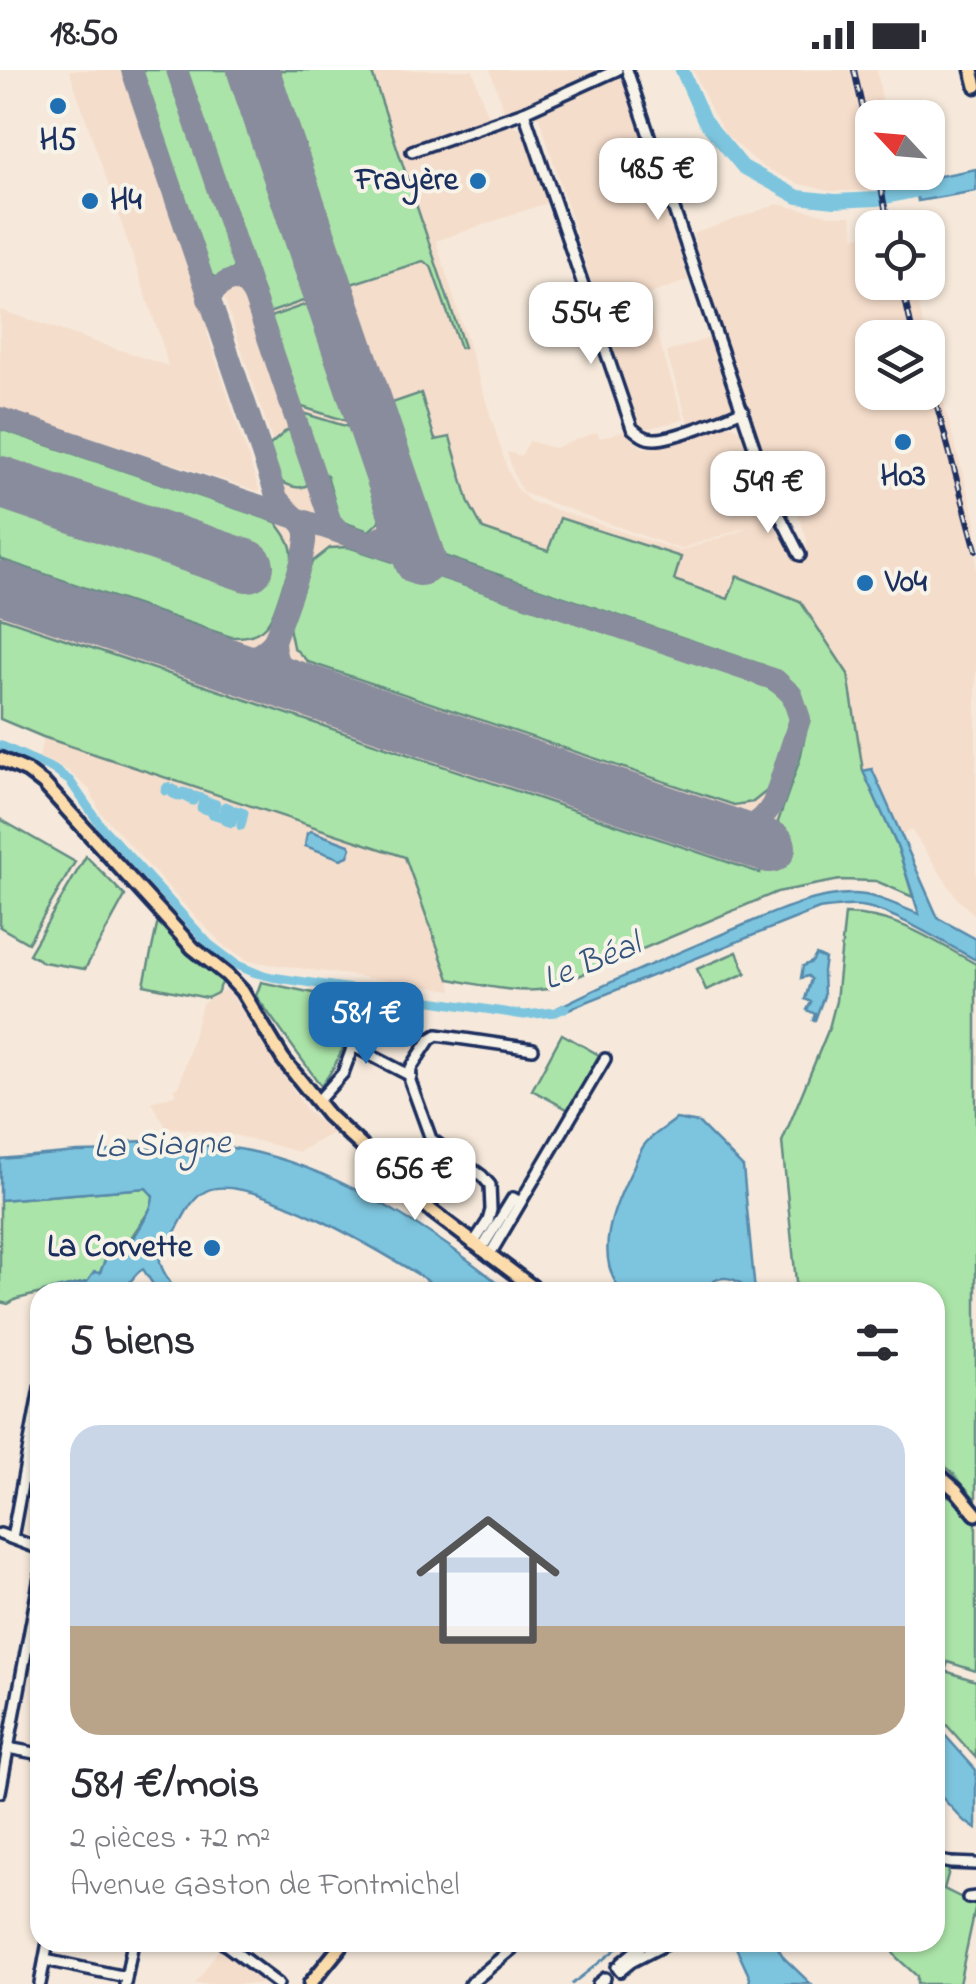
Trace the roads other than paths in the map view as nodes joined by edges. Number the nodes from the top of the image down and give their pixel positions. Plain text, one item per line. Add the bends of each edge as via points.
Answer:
1 (617, 70) edge
2 (627, 70) edge
3 (972, 70) edge
4 (976, 86) edge
5 (524, 112) junction
6 (412, 150) dead end
7 (743, 410) junction
8 (800, 555) dead end
9 (0, 759) edge
10 (362, 1006) dead end
11 (353, 1046) junction
12 (533, 1049) dead end
13 (605, 1060) dead end
14 (410, 1076) junction
15 (317, 1102) junction
16 (481, 1250) junction
17 (526, 1282) edge
18 (30, 1442) edge
19 (945, 1481) edge
20 (945, 1488) edge
21 (956, 1490) junction
22 (976, 1514) edge
23 (0, 1534) edge
24 (12, 1538) junction
25 (30, 1545) edge
26 (30, 1630) edge
27 (8, 1748) junction
28 (30, 1752) edge
29 (0, 1792) edge
30 (945, 1862) edge
31 (976, 1864) edge
32 (46, 1952) edge
33 (131, 1952) edge
34 (235, 1952) edge
35 (336, 1952) edge
36 (508, 1952) edge
37 (634, 1952) edge
38 (650, 1952) edge
39 (45, 1960) junction
40 (126, 1980) edge
41 (40, 1984) edge
42 (278, 1984) edge
43 (310, 1984) edge
44 (470, 1984) edge

1 - 5 street
2 - 7 street
3 - 4 main road
5 - 6 street
5 - 7 street via 632,428 655,439
7 - 8 street via 772,500
9 - 15 main road via 44,784 186,940 242,991
10 - 11 street
11 - 14 street
11 - 15 street via 342,1073
12 - 14 street via 438,1036 424,1047
13 - 16 street via 520,1202 514,1198
14 - 16 street via 428,1136 490,1185
15 - 16 main road
16 - 17 main road
18 - 24 street
19 - 21 main road
20 - 21 main road
21 - 22 main road
23 - 24 street
24 - 25 street
26 - 27 street
27 - 28 street
27 - 29 street
30 - 31 street
32 - 39 street
33 - 40 street
34 - 42 street
35 - 43 main road
36 - 44 street
37 - 38 street via 620,1971
39 - 40 street
39 - 41 street

